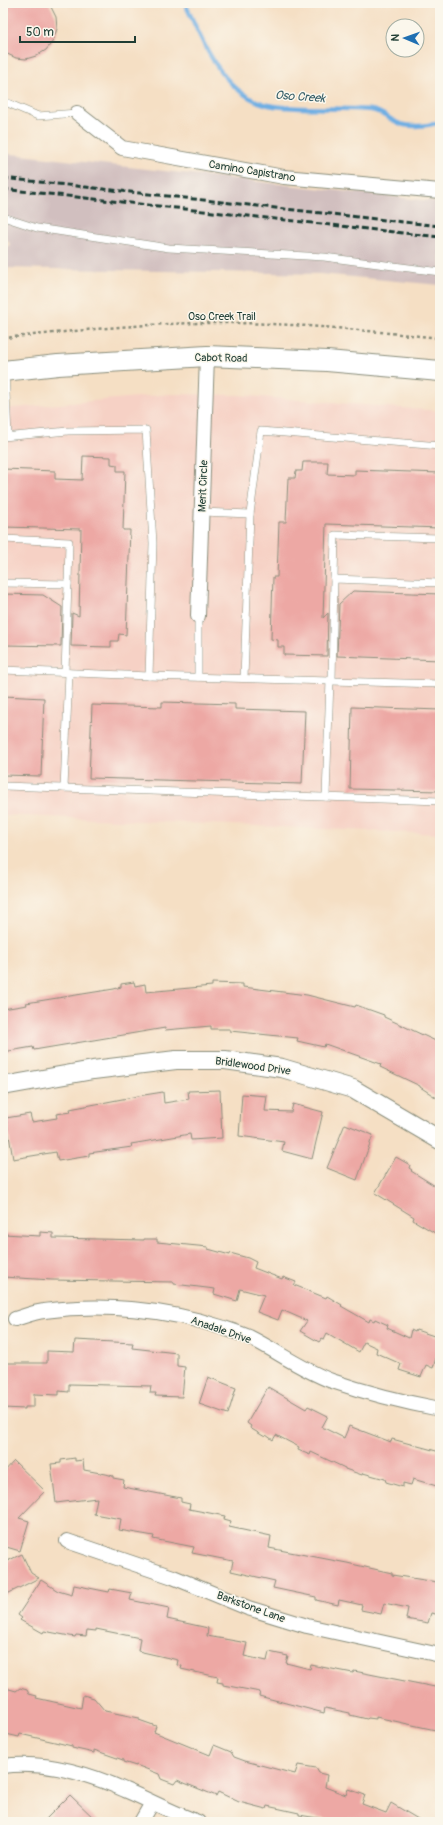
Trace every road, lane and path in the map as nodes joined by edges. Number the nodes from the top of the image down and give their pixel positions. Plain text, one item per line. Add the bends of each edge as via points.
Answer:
1 (3, 101) edge
2 (77, 113) joint
3 (440, 192) edge
4 (3, 217) edge
5 (440, 272) edge
6 (3, 338) edge
7 (440, 338) edge
8 (207, 356) junction
9 (440, 370) edge
10 (4, 371) edge
11 (6, 436) edge
12 (440, 446) edge
13 (202, 512) junction
14 (250, 514) junction
15 (440, 538) edge
16 (3, 539) edge
17 (334, 579) junction
18 (3, 583) edge
19 (440, 583) edge
20 (68, 584) junction
21 (198, 616) joint
22 (3, 670) edge
23 (67, 672) junction
24 (149, 676) junction
25 (198, 677) junction
26 (244, 678) junction
27 (331, 680) junction
28 (440, 684) edge
29 (3, 786) edge
30 (64, 788) junction
31 (326, 797) junction
32 (440, 801) edge
33 (3, 1086) edge
34 (440, 1140) edge
35 (16, 1319) dead end
36 (440, 1409) edge
37 (67, 1541) dead end
38 (440, 1655) edge
39 (3, 1766) edge
40 (152, 1803) junction
41 (141, 1822) edge
42 (198, 1822) edge

1 - 2 lane via 38,116
2 - 3 street, Camino Capistrano via 122,148 284,177
4 - 5 lane via 37,228 169,248 324,257
6 - 7 path, Oso Creek Trail via 117,327 226,323
8 - 9 main road, Cabot Road via 327,361
8 - 10 main road, Cabot Road via 58,365
8 - 13 street, Merit Circle
10 - 11 lane
11 - 24 lane via 68,431 146,430 153,543
12 - 14 lane via 261,431
13 - 14 lane
13 - 21 street, Merit Circle
14 - 26 lane
15 - 17 lane via 335,535
16 - 20 lane via 69,542
17 - 19 lane
17 - 27 lane
18 - 20 lane
20 - 23 lane
21 - 25 lane
22 - 23 lane
23 - 24 lane
23 - 30 lane
24 - 25 lane
25 - 26 lane
26 - 27 lane
27 - 28 lane
27 - 31 lane
29 - 30 lane
30 - 31 lane
31 - 32 lane
33 - 34 street, Bridlewood Drive via 93,1070 176,1060 225,1060 282,1068 353,1089
35 - 36 street, Anadale Drive via 43,1311 74,1308 166,1313 248,1336 287,1359 331,1380 388,1398
37 - 38 street, Barkstone Lane via 173,1577 248,1608 307,1626
39 - 40 street via 22,1764 56,1768 93,1777
40 - 41 street
40 - 42 street

